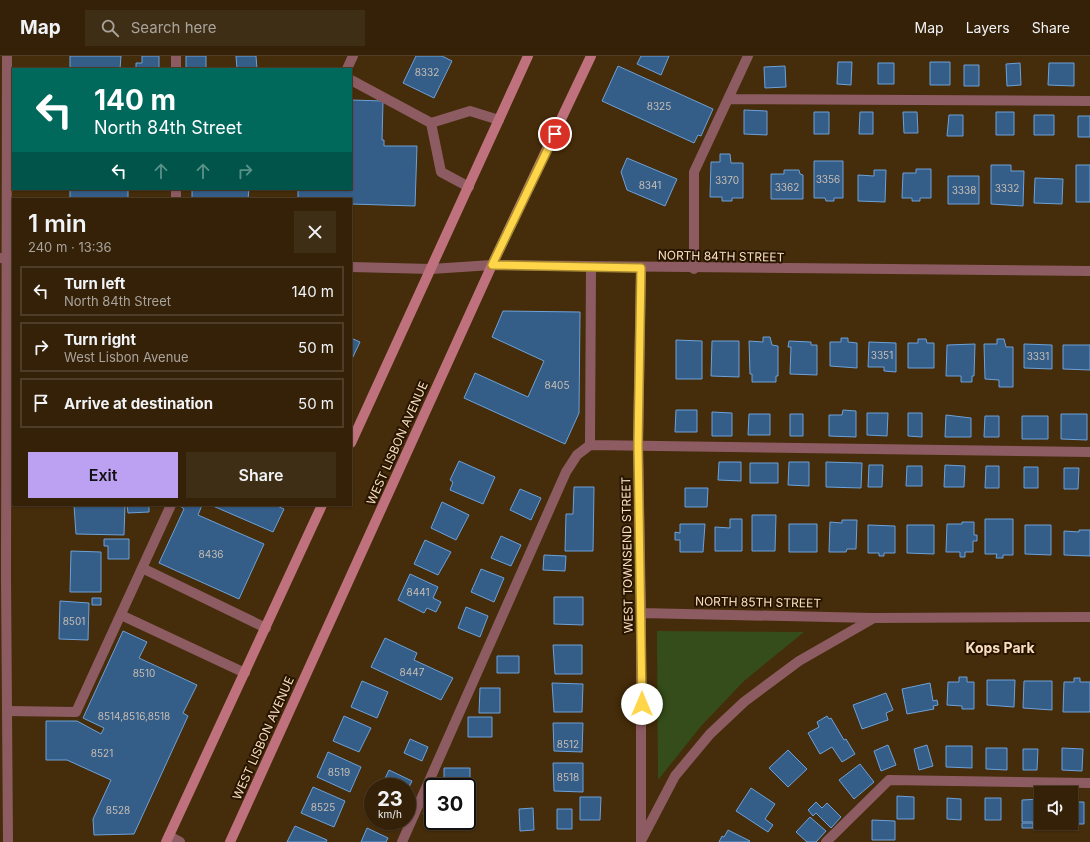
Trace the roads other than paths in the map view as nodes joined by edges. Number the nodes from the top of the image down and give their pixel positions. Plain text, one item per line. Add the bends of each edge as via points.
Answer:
1 (7, 56) edge
2 (176, 56) edge
3 (353, 56) edge
4 (528, 56) edge
5 (591, 56) edge
6 (748, 56) edge
7 (176, 68) edge
8 (347, 68) edge
9 (352, 81) edge
10 (729, 99) junction
11 (1090, 101) edge
12 (499, 120) junction
13 (431, 123) junction
14 (468, 187) junction
15 (7, 259) edge
16 (492, 265) junction
17 (352, 267) edge
18 (590, 267) junction
19 (641, 268) junction
20 (694, 268) junction
21 (431, 269) junction
22 (1090, 271) edge
23 (352, 441) edge
24 (590, 445) junction
25 (638, 445) junction
26 (1090, 452) edge
27 (171, 506) edge
28 (322, 506) edge
29 (142, 568) junction
30 (3, 600) edge
31 (641, 613) junction
32 (121, 614) junction
33 (1090, 617) edge
34 (874, 618) junction
35 (266, 628) junction
36 (245, 673) junction
37 (7, 711) junction
38 (1090, 783) edge
39 (168, 839) edge
40 (8, 842) edge
41 (180, 842) edge
42 (230, 842) edge
43 (402, 842) edge
44 (641, 842) edge
45 (826, 842) edge

1 - 15 street
2 - 7 street
3 - 8 street
4 - 12 main road
5 - 16 main road, WEST LISBON AVENUE
6 - 10 street
9 - 13 street
10 - 11 street
10 - 20 street via 694,172
12 - 13 street via 470,111
12 - 14 main road
13 - 14 street via 441,172
14 - 21 main road
15 - 30 street
16 - 18 street, NORTH 84TH STREET
16 - 21 street, NORTH 84TH STREET
16 - 42 main road, WEST LISBON AVENUE
17 - 21 street, NORTH 84TH STREET
18 - 19 street, NORTH 84TH STREET
18 - 24 street
19 - 20 street, NORTH 84TH STREET
19 - 25 street, WEST TOWNSEND STREET
20 - 22 street, NORTH 84TH STREET
21 - 23 main road
24 - 25 street
24 - 43 street via 577,455 566,472
25 - 26 street
25 - 31 street, WEST TOWNSEND STREET
27 - 29 street
28 - 35 main road
29 - 32 street
29 - 35 street
30 - 37 street
31 - 34 street, NORTH 85TH STREET
31 - 44 street, WEST TOWNSEND STREET
32 - 36 street
32 - 37 street via 76,712
33 - 34 street, NORTH 85TH STREET
34 - 44 street, NORTH 85TH STREET via 799,661 744,702 710,734 675,776
35 - 36 main road
36 - 39 main road
37 - 40 street
38 - 45 street via 889,780
39 - 41 street

